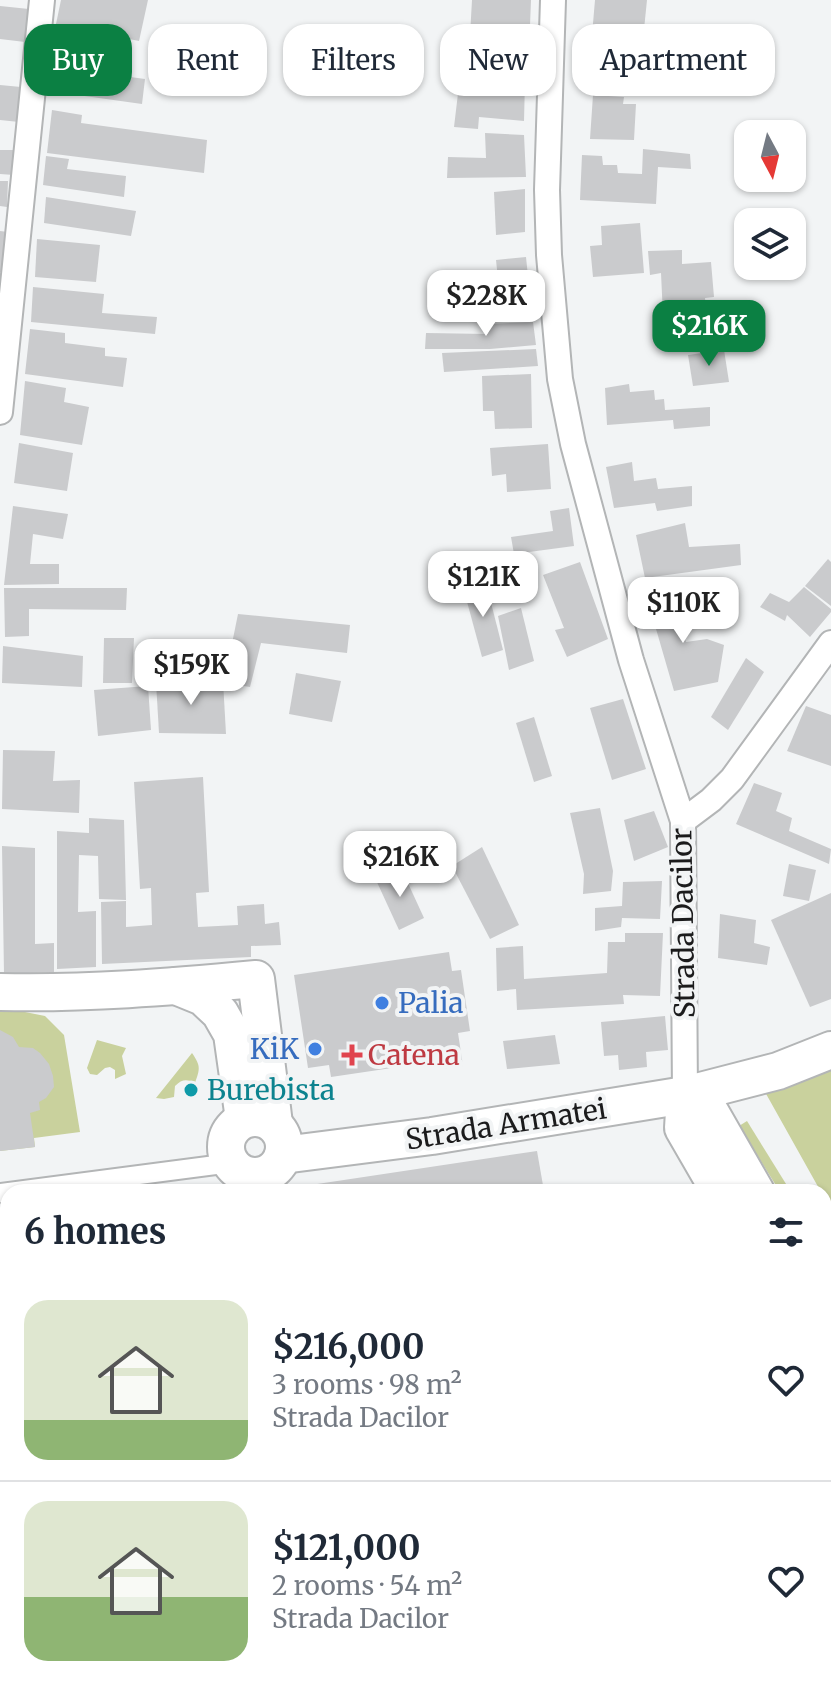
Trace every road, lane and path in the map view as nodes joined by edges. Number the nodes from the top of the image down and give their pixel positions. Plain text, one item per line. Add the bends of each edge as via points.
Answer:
1 (42, 0) edge
2 (553, 0) edge
3 (0, 412) edge
4 (831, 643) edge
5 (683, 821) junction
6 (176, 986) junction
7 (0, 992) edge
8 (831, 1050) edge
9 (685, 1095) junction
10 (258, 1158) edge
11 (66, 1184) edge
12 (715, 1184) edge
13 (751, 1184) edge

1 - 3 street
2 - 5 street, Strada Dacilor via 547,190 560,379 631,660
4 - 5 street via 732,779
5 - 9 street, Strada Dacilor
6 - 7 main road
6 - 10 main road via 203,997 232,1034
6 - 10 main road via 256,979
8 - 9 main road, Strada Armatei via 778,1071
9 - 10 main road, Strada Armatei
9 - 12 main road via 683,1128
9 - 13 main road via 709,1110
10 - 11 street

